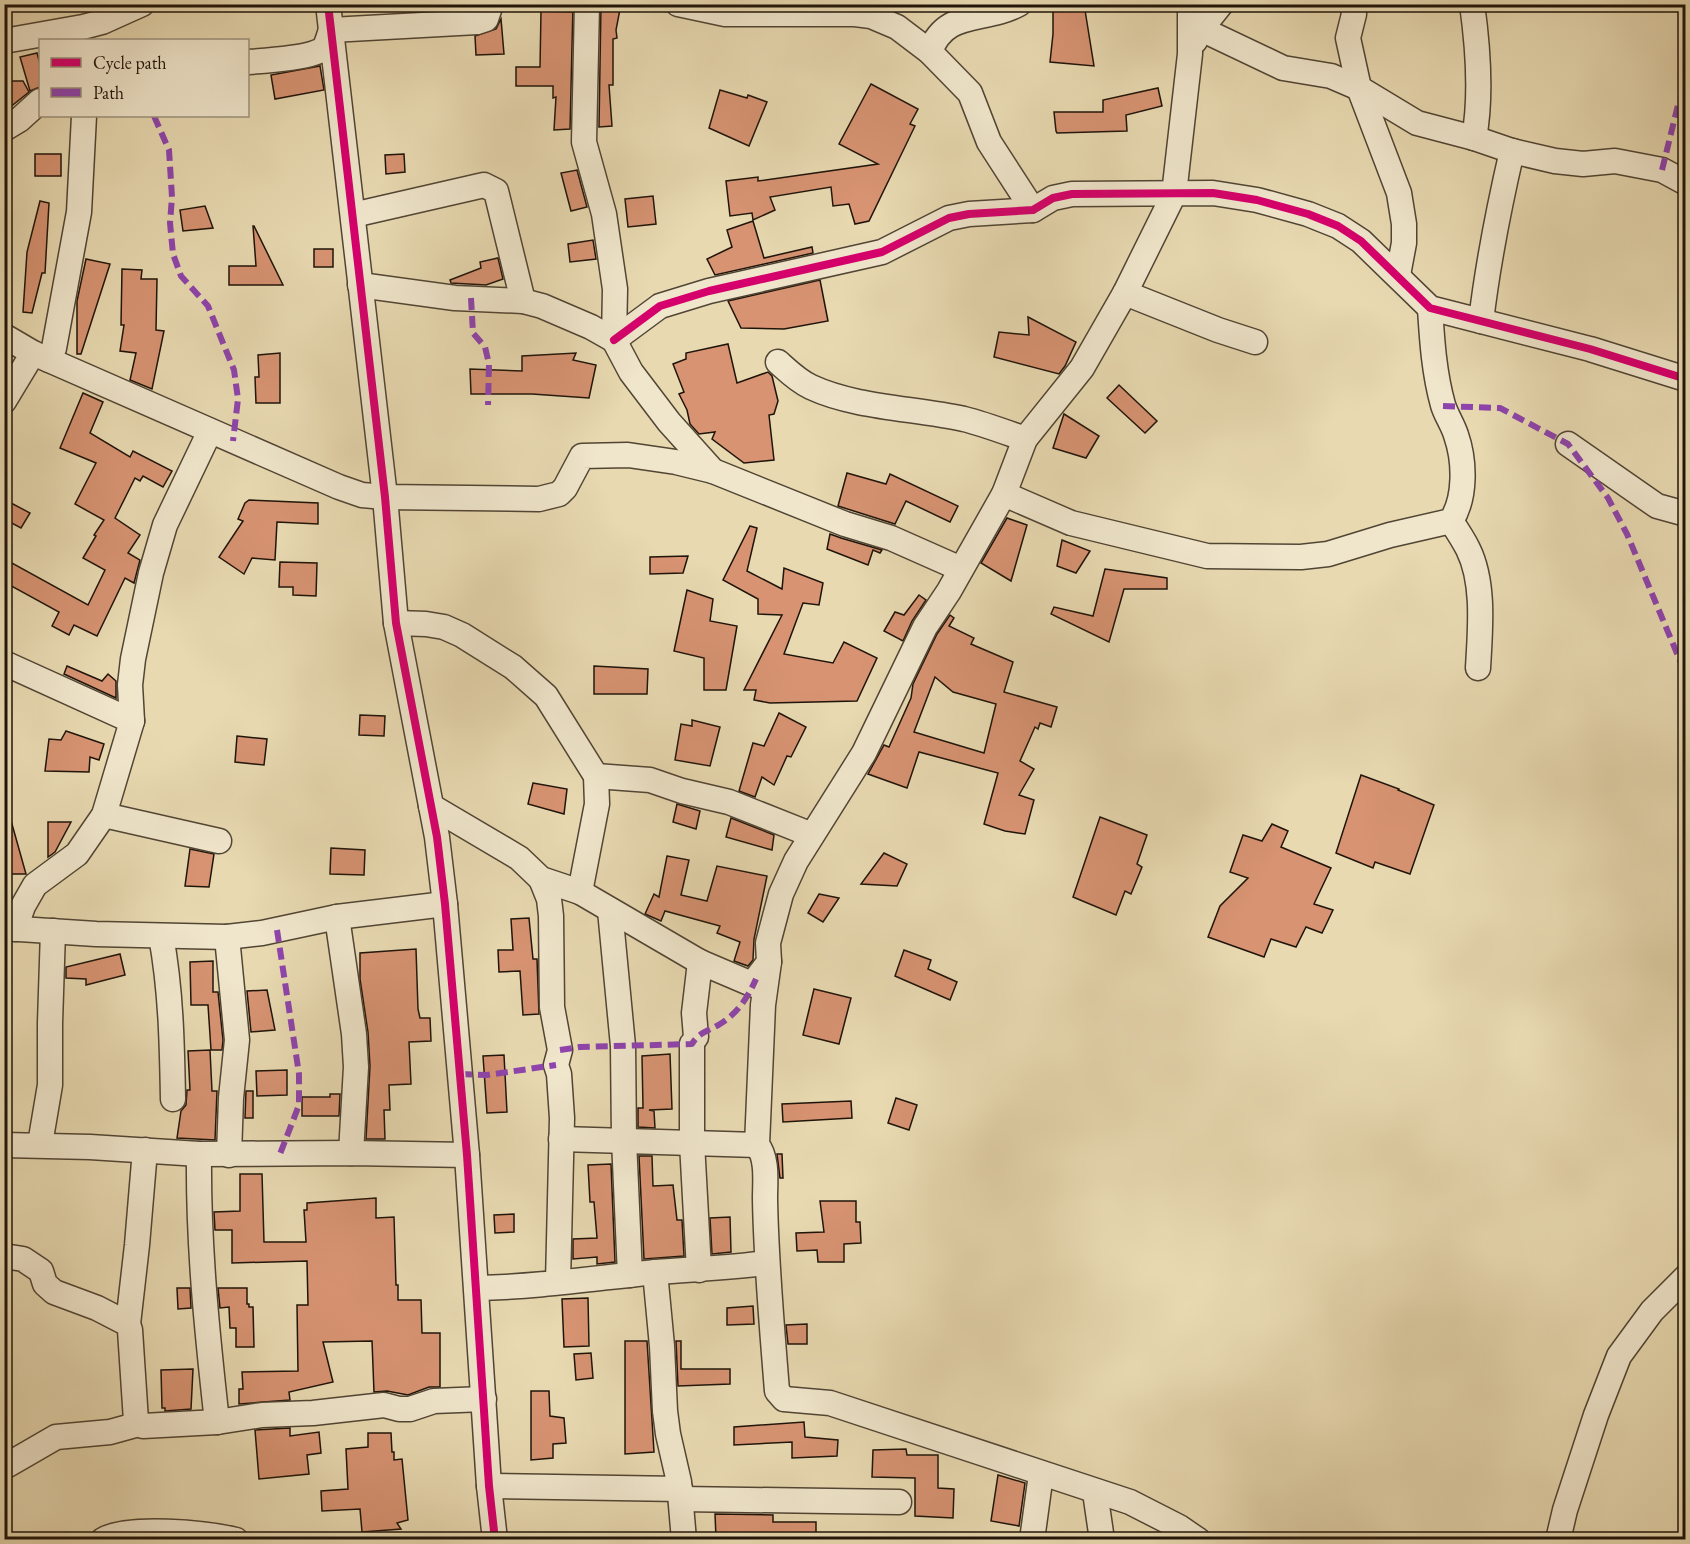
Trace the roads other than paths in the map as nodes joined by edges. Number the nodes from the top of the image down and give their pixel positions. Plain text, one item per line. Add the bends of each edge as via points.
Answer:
1 (142, 4) edge
2 (328, 4) edge
3 (491, 4) edge
4 (586, 4) edge
5 (678, 4) edge
6 (1018, 4) edge
7 (1190, 4) edge
8 (1221, 4) edge
9 (1352, 4) edge
10 (1472, 4) edge
11 (91, 23) edge
12 (1201, 29) junction
13 (331, 30) junction
14 (4, 41) edge
15 (930, 52) junction
16 (1190, 54) junction
17 (249, 62) edge
18 (1359, 88) junction
19 (39, 102) edge
20 (84, 117) edge
21 (4, 129) edge
22 (1474, 138) junction
23 (1512, 151) junction
24 (1686, 183) edge
25 (1174, 194) junction
26 (1033, 210) junction
27 (352, 215) junction
28 (1398, 275) junction
29 (360, 285) junction
30 (1125, 293) junction
31 (523, 301) junction
32 (1430, 308) junction
33 (1481, 321) junction
34 (4, 336) edge
35 (614, 340) junction
36 (1255, 342) dead end
37 (41, 357) junction
38 (778, 362) dead end
39 (1686, 379) edge
40 (4, 401) edge
41 (210, 431) junction
42 (1025, 439) junction
43 (1569, 444) dead end
44 (713, 471) junction
45 (1004, 495) junction
46 (385, 497) junction
47 (1686, 514) edge
48 (1451, 521) junction
49 (960, 569) junction
50 (396, 623) junction
51 (4, 663) edge
52 (1478, 668) dead end
53 (132, 721) junction
54 (596, 776) junction
55 (431, 806) junction
56 (104, 815) junction
57 (812, 835) junction
58 (219, 841) dead end
59 (541, 879) junction
60 (580, 892) junction
61 (445, 904) junction
62 (610, 910) junction
63 (337, 917) junction
64 (10, 928) edge
65 (53, 931) junction
66 (161, 936) junction
67 (227, 937) junction
68 (700, 962) junction
69 (760, 975) junction
70 (173, 1099) dead end
71 (561, 1139) junction
72 (624, 1140) junction
73 (692, 1143) junction
74 (40, 1144) junction
75 (4, 1145) edge
76 (757, 1145) junction
77 (145, 1150) junction
78 (351, 1153) junction
79 (199, 1154) junction
80 (229, 1155) junction
81 (467, 1155) junction
82 (4, 1256) edge
83 (766, 1263) junction
84 (699, 1270) junction
85 (655, 1272) junction
86 (630, 1275) junction
87 (1686, 1277) edge
88 (558, 1282) junction
89 (477, 1288) junction
90 (128, 1324) junction
91 (483, 1399) junction
92 (217, 1422) junction
93 (139, 1424) junction
94 (4, 1467) edge
95 (1041, 1474) junction
96 (489, 1486) junction
97 (1095, 1492) junction
98 (680, 1494) junction
99 (899, 1502) dead end
100 (103, 1539) edge
101 (236, 1539) edge
102 (495, 1539) edge
103 (684, 1539) edge
104 (1032, 1539) edge
105 (1102, 1539) edge
106 (1198, 1539) edge
107 (1557, 1539) edge

1 - 11 street
2 - 13 street
3 - 13 street via 486,19 477,22
4 - 35 street via 584,142 603,214 615,289
5 - 15 street via 725,14 871,16 897,27
6 - 15 street via 992,15 950,24 942,29
7 - 16 street
8 - 12 street
9 - 18 street via 1354,14 1348,38
10 - 22 street via 1478,77
11 - 14 street
12 - 16 street
12 - 18 street via 1283,68 1331,76
13 - 17 street via 324,48 315,53
13 - 27 street
15 - 26 street via 970,93 989,142
16 - 25 street
18 - 22 street via 1417,123
18 - 28 street via 1399,192 1404,243
19 - 21 street
20 - 37 street via 79,212 54,348
22 - 23 street
23 - 24 street via 1583,164 1615,161 1662,170
23 - 33 street via 1485,281
25 - 26 street via 1072,194 1053,198
25 - 28 street via 1213,193 1308,214 1361,241
25 - 30 street
26 - 35 street via 949,219 882,252 660,306
27 - 29 street
27 - 31 street via 483,185 490,187 496,191
28 - 32 street
29 - 31 street
29 - 46 street
30 - 36 street
30 - 42 street via 1082,368
31 - 35 street
32 - 33 street
32 - 48 street via 1443,406 1461,455 1461,492 1458,510
33 - 39 street
34 - 37 street
35 - 44 street via 669,422
37 - 40 street
37 - 41 street
38 - 42 street via 791,374 823,391 965,419
41 - 46 street via 339,488
41 - 53 street via 165,525 151,573 133,659
42 - 45 street
43 - 47 street via 1657,506
44 - 46 street via 628,455 582,456 559,494 539,499
44 - 49 street via 845,524 891,537
45 - 48 street via 1071,523 1207,556 1328,554
45 - 49 street
46 - 50 street
48 - 52 street via 1469,550 1477,580 1481,604
49 - 57 street via 925,627 864,753
50 - 54 street via 444,627 513,667 546,696
50 - 55 street
51 - 53 street
53 - 56 street
54 - 57 street via 650,780 729,802
54 - 60 street via 597,804
55 - 59 street via 519,858
55 - 61 street
56 - 58 street
56 - 64 street via 77,854 35,885
57 - 69 street via 781,894
59 - 60 street
59 - 71 street via 551,916 552,1007 560,1050 556,1065
60 - 62 street
61 - 63 street
61 - 81 street
62 - 68 street
62 - 72 street via 623,1046
63 - 67 street
63 - 78 street via 356,1067
64 - 65 street
65 - 66 street
65 - 74 street via 50,1085
66 - 67 street
66 - 70 street via 172,1022
67 - 80 street via 237,1040
68 - 69 street
68 - 73 street via 694,1013
69 - 76 street via 763,1005
71 - 72 street
71 - 88 street
72 - 73 street
72 - 86 street
73 - 76 street
73 - 84 street
74 - 75 street
74 - 77 street
76 - 83 street via 765,1169
77 - 79 street
77 - 90 street
78 - 80 street
78 - 81 street
79 - 80 street
79 - 92 street via 202,1278
81 - 89 street
82 - 90 street via 23,1259 41,1271 45,1284 54,1292
83 - 84 street
83 - 95 street via 780,1396 830,1403
84 - 85 street
85 - 86 street
85 - 98 street via 665,1411
86 - 88 street
87 - 107 street via 1652,1311 1619,1356
88 - 89 street
89 - 91 street
90 - 93 street
91 - 92 street via 434,1401 410,1408 384,1405 262,1415
91 - 96 street
92 - 93 street
93 - 94 street via 110,1432 56,1437
95 - 97 street
95 - 104 street
96 - 98 street
96 - 102 street
97 - 105 street
97 - 106 street via 1130,1502
98 - 99 street
98 - 103 street
100 - 101 street via 148,1531

